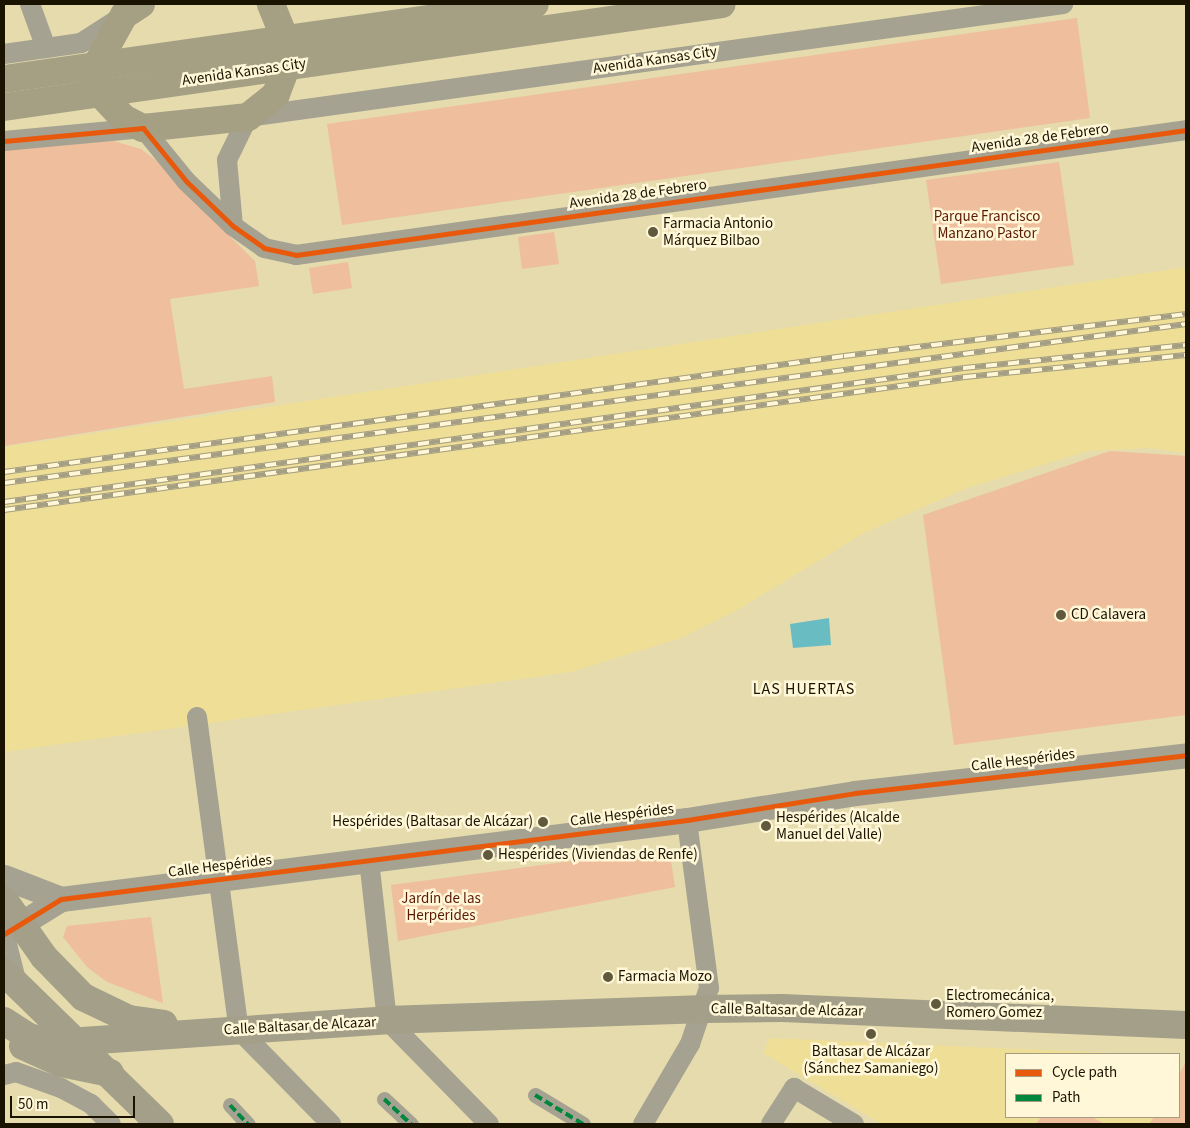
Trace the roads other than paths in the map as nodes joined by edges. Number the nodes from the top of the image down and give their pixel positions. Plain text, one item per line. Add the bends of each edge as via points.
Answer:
1 (30, 4) edge
2 (272, 4) edge
3 (535, 4) edge
4 (722, 4) edge
5 (1063, 4) edge
6 (131, 7) edge
7 (46, 48) junction
8 (286, 52) junction
9 (4, 54) edge
10 (4, 79) edge
11 (97, 79) junction
12 (4, 107) edge
13 (248, 117) junction
14 (143, 128) junction
15 (1186, 130) edge
16 (4, 141) edge
17 (233, 226) junction
18 (197, 717) dead end
19 (1186, 755) edge
20 (686, 820) junction
21 (369, 860) junction
22 (4, 877) edge
23 (220, 879) junction
24 (61, 899) junction
25 (4, 900) edge
26 (9, 934) edge
27 (44, 957) junction
28 (8, 977) edge
29 (705, 1009) junction
30 (387, 1020) junction
31 (4, 1021) edge
32 (1186, 1025) edge
33 (4, 1028) edge
34 (225, 1030) junction
35 (76, 1041) junction
36 (15, 1065) edge
37 (110, 1074) junction
38 (535, 1095) dead end
39 (384, 1099) dead end
40 (230, 1105) dead end
41 (111, 1124) edge
42 (160, 1124) edge
43 (248, 1124) edge
44 (331, 1124) edge
45 (411, 1124) edge
46 (489, 1124) edge
47 (583, 1124) edge
48 (643, 1124) edge
49 (772, 1124) edge
50 (854, 1124) edge

1 - 7 street
2 - 8 main road
3 - 8 main road, Avenida Kansas City
4 - 8 main road, Avenida Kansas City
5 - 13 street, Avenida Kansas City
6 - 7 street via 81,43
6 - 11 main road
7 - 9 street
8 - 11 main road, Avenida Kansas City
8 - 13 main road via 276,94
10 - 11 main road, Avenida Kansas City
11 - 12 main road, Avenida Kansas City
11 - 14 main road via 123,118
13 - 14 main road
13 - 17 street via 227,160
14 - 16 street
14 - 17 street, Avenida 28 de Febrero via 186,181
15 - 17 street, Avenida 28 de Febrero via 296,255 264,248
18 - 23 street
19 - 20 street, Calle Hespérides via 855,794
20 - 21 street, Calle Hespérides
20 - 29 street via 709,988
21 - 23 street, Calle Hespérides
21 - 30 street
22 - 24 street
23 - 24 street, Calle Hespérides
23 - 34 street
24 - 26 street
24 - 27 street via 38,928
25 - 26 main road
26 - 27 main road
26 - 28 street
27 - 34 main road via 66,984 98,1007 129,1019
28 - 35 main road
29 - 30 main road, Calle Baltasar de Alcázar
29 - 32 main road, Calle Baltasar de Alcázar via 782,1008
29 - 48 street via 690,1044
30 - 34 main road, Calle Baltasar de Alcazar
30 - 46 street
31 - 35 main road via 41,1041
33 - 36 main road
34 - 35 main road
34 - 44 street
35 - 37 main road
36 - 37 main road via 61,1064
36 - 41 street via 91,1104
37 - 42 main road
38 - 47 street
39 - 45 street
40 - 43 street
49 - 50 street via 794,1088

